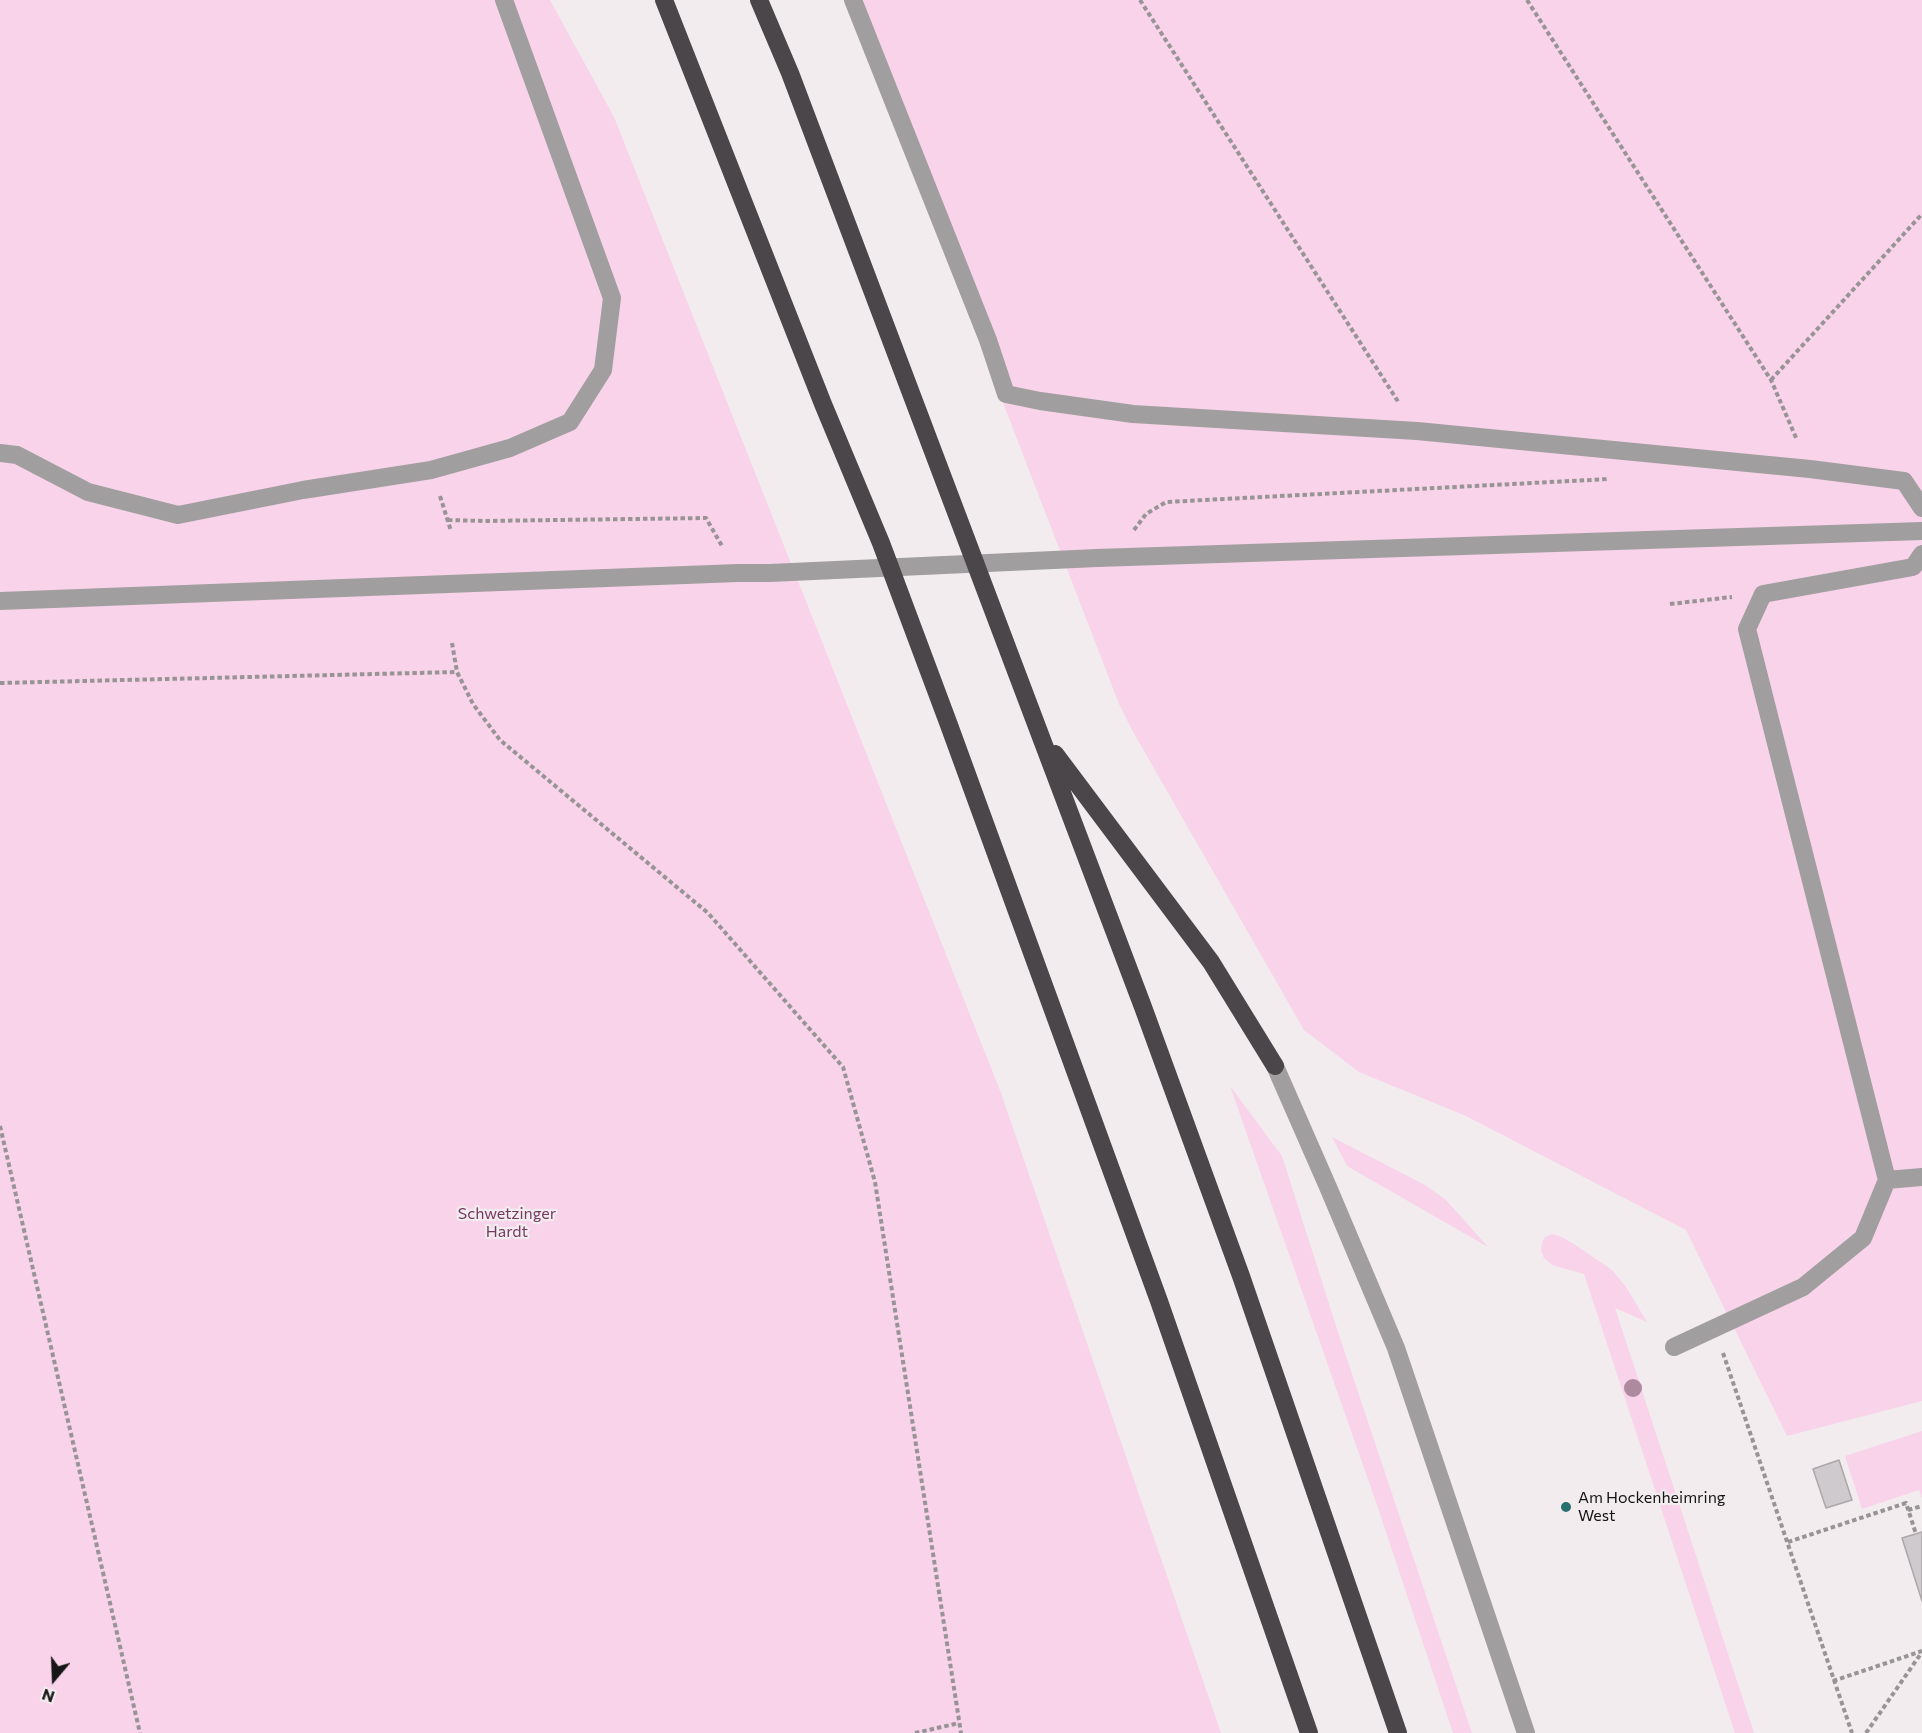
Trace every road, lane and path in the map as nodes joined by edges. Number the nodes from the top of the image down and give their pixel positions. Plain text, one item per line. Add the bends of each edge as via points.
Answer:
1 (504, 0) edge
2 (664, 0) edge
3 (759, 0) edge
4 (853, 0) edge
5 (1140, 0) edge
6 (1527, 0) edge
7 (1922, 214) edge
8 (1771, 380) junction
9 (1417, 431) junction
10 (0, 453) edge
11 (1810, 469) junction
12 (431, 470) junction
13 (1619, 479) dead end
14 (1922, 508) edge
15 (706, 518) dead end
16 (448, 520) junction
17 (452, 531) dead end
18 (1922, 531) edge
19 (1922, 554) edge
20 (1122, 558) junction
21 (1762, 594) junction
22 (0, 601) edge
23 (1670, 604) dead end
24 (452, 643) dead end
25 (457, 672) junction
26 (0, 683) edge
27 (1043, 738) junction
28 (1275, 1066) joint
29 (0, 1126) edge
30 (1922, 1177) edge
31 (1887, 1180) junction
32 (1715, 1328) junction
33 (1674, 1347) dead end
34 (1922, 1506) edge
35 (1908, 1510) junction
36 (1916, 1534) dead end
37 (1788, 1542) junction
38 (1922, 1651) edge
39 (1833, 1681) junction
40 (959, 1723) junction
41 (140, 1733) edge
42 (915, 1733) edge
43 (961, 1733) edge
44 (1309, 1733) edge
45 (1398, 1733) edge
46 (1526, 1733) edge
47 (1852, 1733) edge
48 (1866, 1733) edge

1 - 12 lane via 612,298 603,370 570,422 510,448
2 - 44 highway via 881,543 945,714 1159,1301
3 - 27 highway
4 - 9 lane via 1006,394 1133,414
5 - 9 path
6 - 8 path
7 - 8 path
8 - 11 path
9 - 11 lane
10 - 12 lane via 17,455 88,492 178,515
11 - 14 lane via 1904,481
12 - 16 path
13 - 20 path via 1166,502 1146,514 1133,531
15 - 16 path
16 - 17 path
18 - 20 lane
19 - 21 lane via 1913,567
20 - 22 lane
21 - 23 path
21 - 31 lane via 1747,629
24 - 25 path
25 - 26 path
25 - 40 path via 473,704 500,740 708,913 843,1067 874,1182
27 - 28 highway via 1210,962
27 - 45 highway via 1241,1276
28 - 46 lane via 1396,1348
29 - 41 path
30 - 31 lane
31 - 32 lane via 1863,1238 1803,1287
32 - 33 lane
32 - 37 path
34 - 35 path
35 - 36 path
35 - 37 path via 1906,1503
37 - 39 path
38 - 39 path
38 - 48 path
39 - 47 path
40 - 42 path
40 - 43 path

